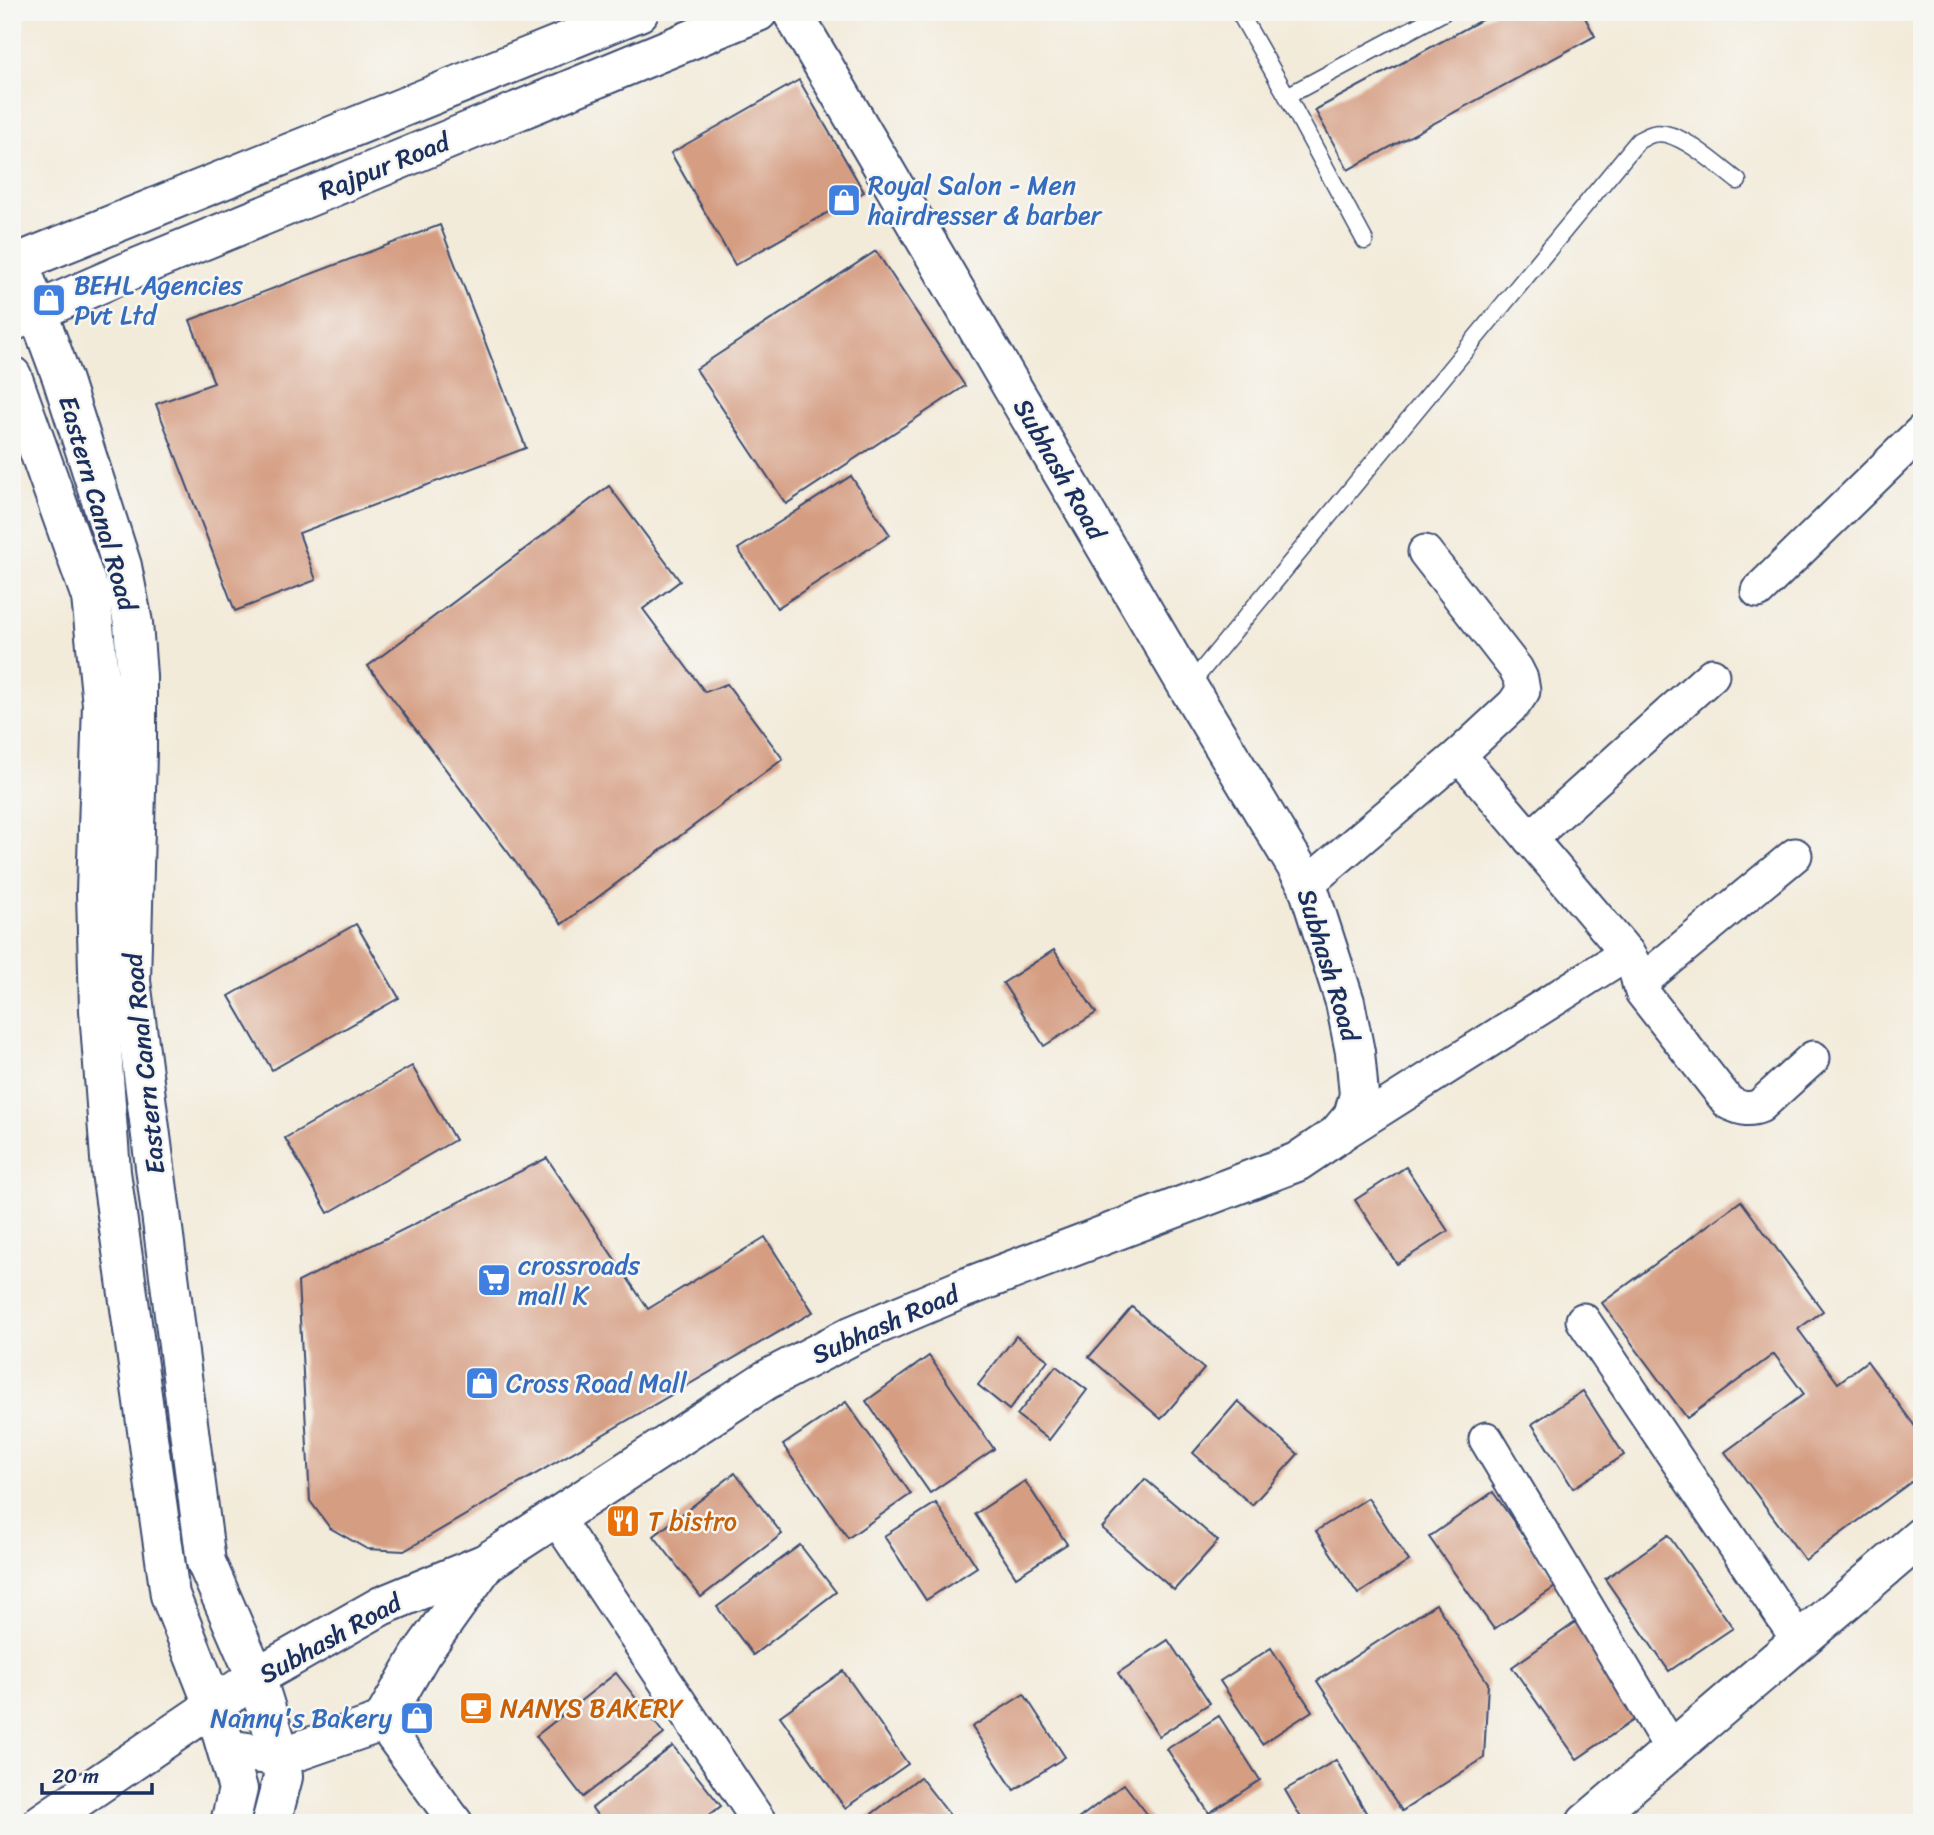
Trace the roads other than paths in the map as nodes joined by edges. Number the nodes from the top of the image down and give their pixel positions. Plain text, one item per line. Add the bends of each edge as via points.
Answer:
1 (639, 12) edge
2 (758, 12) edge
3 (792, 12) edge
4 (1238, 12) edge
5 (1444, 12) edge
6 (1287, 96) junction
7 (1738, 181) dead end
8 (1365, 241) dead end
9 (16, 264) edge
10 (24, 316) edge
11 (12, 376) edge
12 (1922, 431) edge
13 (1425, 552) dead end
14 (1758, 591) dead end
15 (1712, 675) dead end
16 (1188, 687) junction
17 (1459, 755) junction
18 (1530, 839) junction
19 (1796, 855) dead end
20 (1307, 884) junction
21 (1627, 953) junction
22 (1639, 984) junction
23 (1813, 1058) dead end
24 (1322, 1146) junction
25 (1583, 1320) dead end
26 (1486, 1438) dead end
27 (555, 1516) junction
28 (1922, 1536) edge
29 (486, 1563) junction
30 (1799, 1641) junction
31 (256, 1677) junction
32 (214, 1707) junction
33 (382, 1722) junction
34 (1671, 1748) junction
35 (226, 1749) junction
36 (281, 1757) junction
37 (41, 1823) edge
38 (230, 1823) edge
39 (271, 1823) edge
40 (456, 1823) edge
41 (760, 1823) edge
42 (1586, 1823) edge

1 - 9 main road, Rajpur Road
2 - 10 main road, Rajpur Road
3 - 16 main road, Subhash Road
4 - 6 lane
5 - 6 lane
6 - 8 lane
7 - 16 lane via 1668,133 1653,133 1638,141
9 - 10 main road, Eastern Canal Road
10 - 31 main road, Eastern Canal Road via 62,378 122,566 133,623 137,752 131,981 206,1562
11 - 32 main road, Eastern Canal Road via 91,597 103,704 96,892 111,1172 170,1595
12 - 14 street
13 - 17 street via 1521,679 1523,691 1514,704
15 - 18 street
16 - 20 main road, Subhash Road
17 - 18 street
17 - 20 street
18 - 21 street
19 - 22 street
20 - 24 main road, Subhash Road via 1345,1002 1359,1078 1353,1116
21 - 22 street
21 - 24 street
22 - 23 street via 1729,1103 1740,1109 1760,1106
24 - 27 main road, Subhash Road via 1297,1161 853,1335 766,1380
25 - 30 street
26 - 34 street
27 - 29 main road, Subhash Road
27 - 41 street
28 - 30 main road
29 - 31 main road, Subhash Road via 381,1606
29 - 33 main road, Subhash Road via 421,1654
30 - 34 main road
31 - 32 main road, Subhash Road
31 - 36 main road, Eastern Canal Road
32 - 35 main road, Eastern Canal Road
32 - 37 main road, Subhash Road
33 - 36 main road
33 - 40 street
34 - 42 main road
35 - 36 main road
35 - 38 main road, Eastern Canal Road via 238,1789
36 - 39 main road, Eastern Canal Road via 283,1777

